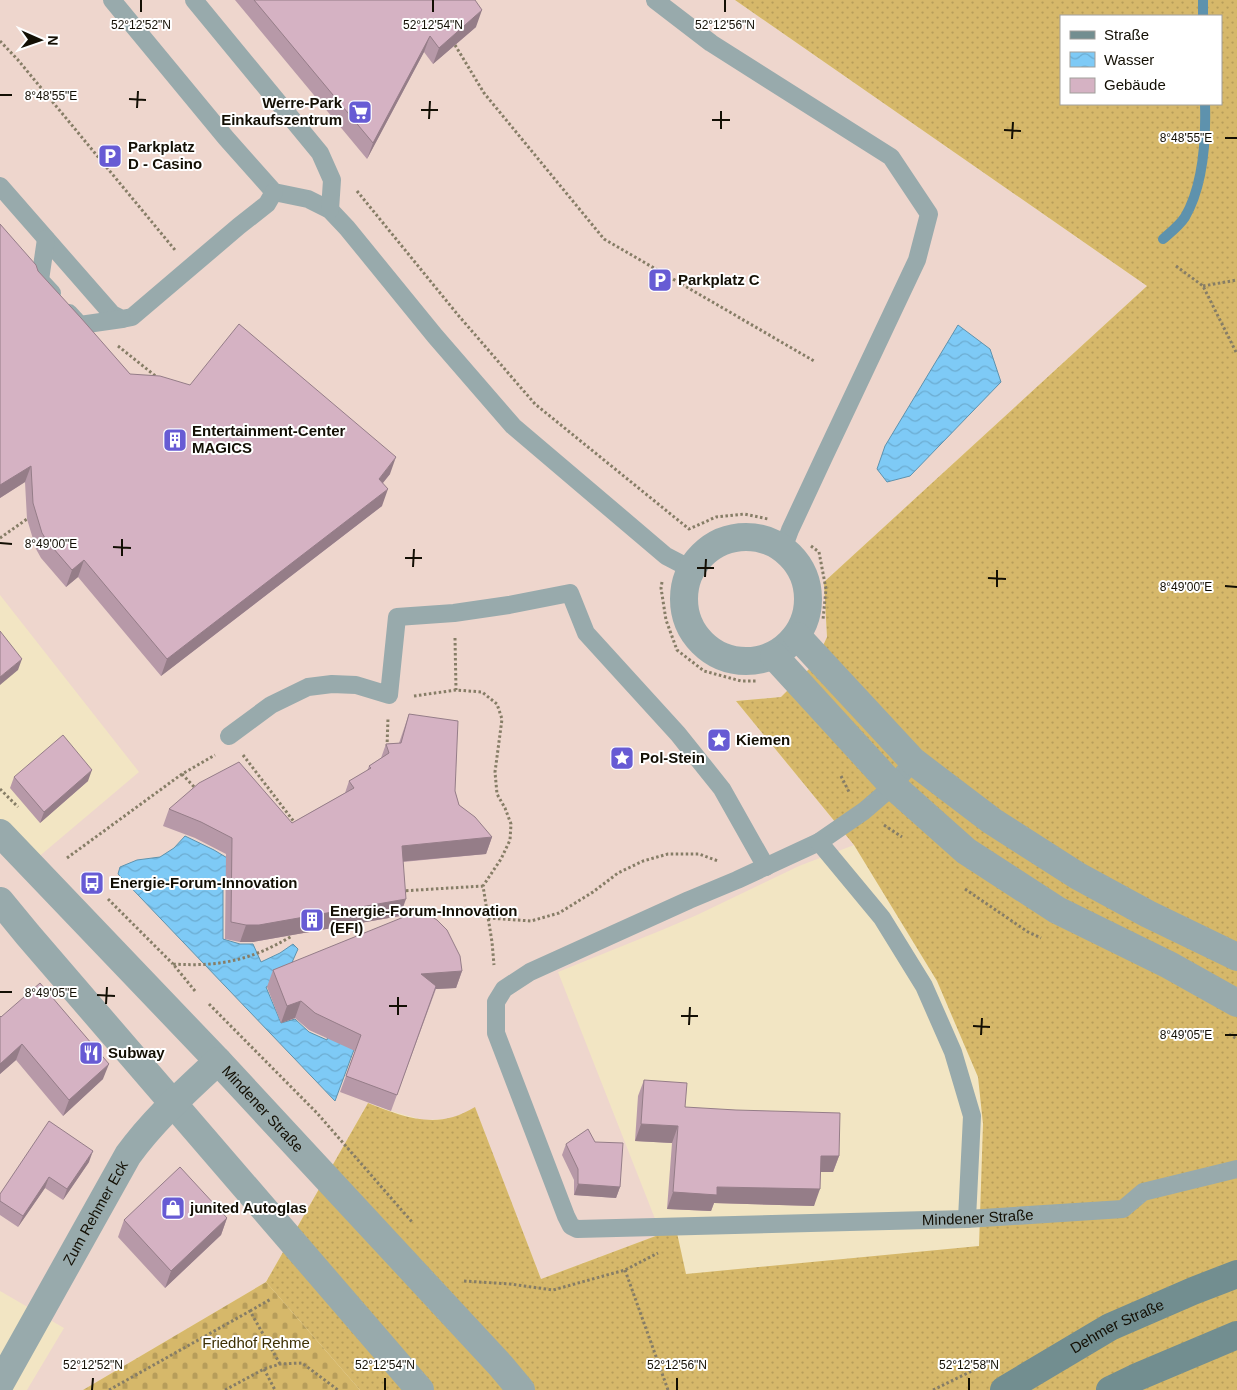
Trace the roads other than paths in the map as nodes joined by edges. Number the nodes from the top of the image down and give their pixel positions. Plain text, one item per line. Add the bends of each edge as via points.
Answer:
1 (112, 0) edge
2 (194, 0) edge
3 (655, 0) edge
4 (0, 186) edge
5 (274, 192) junction
6 (330, 210) junction
7 (46, 239) junction
8 (122, 319) junction
9 (786, 539) junction
10 (691, 569) junction
11 (797, 636) junction
12 (774, 656) junction
13 (229, 736) road end
14 (913, 760) junction
15 (892, 786) junction
16 (0, 833) edge
17 (818, 842) junction
18 (766, 867) junction
19 (0, 900) edge
20 (1237, 957) edge
21 (1237, 1003) edge
22 (218, 1060) junction
23 (173, 1103) junction
24 (1237, 1169) edge
25 (967, 1219) junction
26 (1237, 1274) edge
27 (1237, 1335) edge
28 (0, 1384) edge
29 (420, 1390) edge
30 (521, 1390) edge
31 (1004, 1390) edge
32 (1110, 1390) edge

1 - 5 lane
2 - 6 lane via 320,153 332,180
3 - 9 lane via 711,43 891,157 929,214 917,260
4 - 7 lane
5 - 6 lane via 308,199
5 - 8 lane via 267,204 132,317
6 - 10 lane via 513,426 666,556
7 - 8 lane via 112,314
7 - 8 lane via 40,280 80,325
9 - 10 street via 733,538 709,549
9 - 11 street via 808,589 807,613
10 - 12 street via 684,599 691,630 713,652 743,662
11 - 12 street
11 - 14 street
12 - 15 street
13 - 18 lane via 271,705 308,687 356,685 389,695 397,617 454,613 570,592 586,633 678,734 722,789
14 - 15 lane
14 - 20 street via 992,821 1078,876
15 - 17 lane via 864,811
15 - 21 street via 966,851 1057,910 1169,965
16 - 22 street, Mindener Straße
17 - 18 lane
17 - 25 lane via 882,918 924,986 953,1052 972,1116
18 - 25 lane, Mindener Straße via 530,972 504,989 496,1002 496,1033 571,1226 577,1229
19 - 23 street
22 - 23 street, Zum Rehmer Eck
22 - 30 street, Mindener Straße
23 - 28 street, Zum Rehmer Eck via 128,1155
23 - 29 street
24 - 25 lane, Mindener Straße via 1143,1192 1123,1209
26 - 31 main road, Dehmer Straße via 1110,1327
27 - 32 main road

